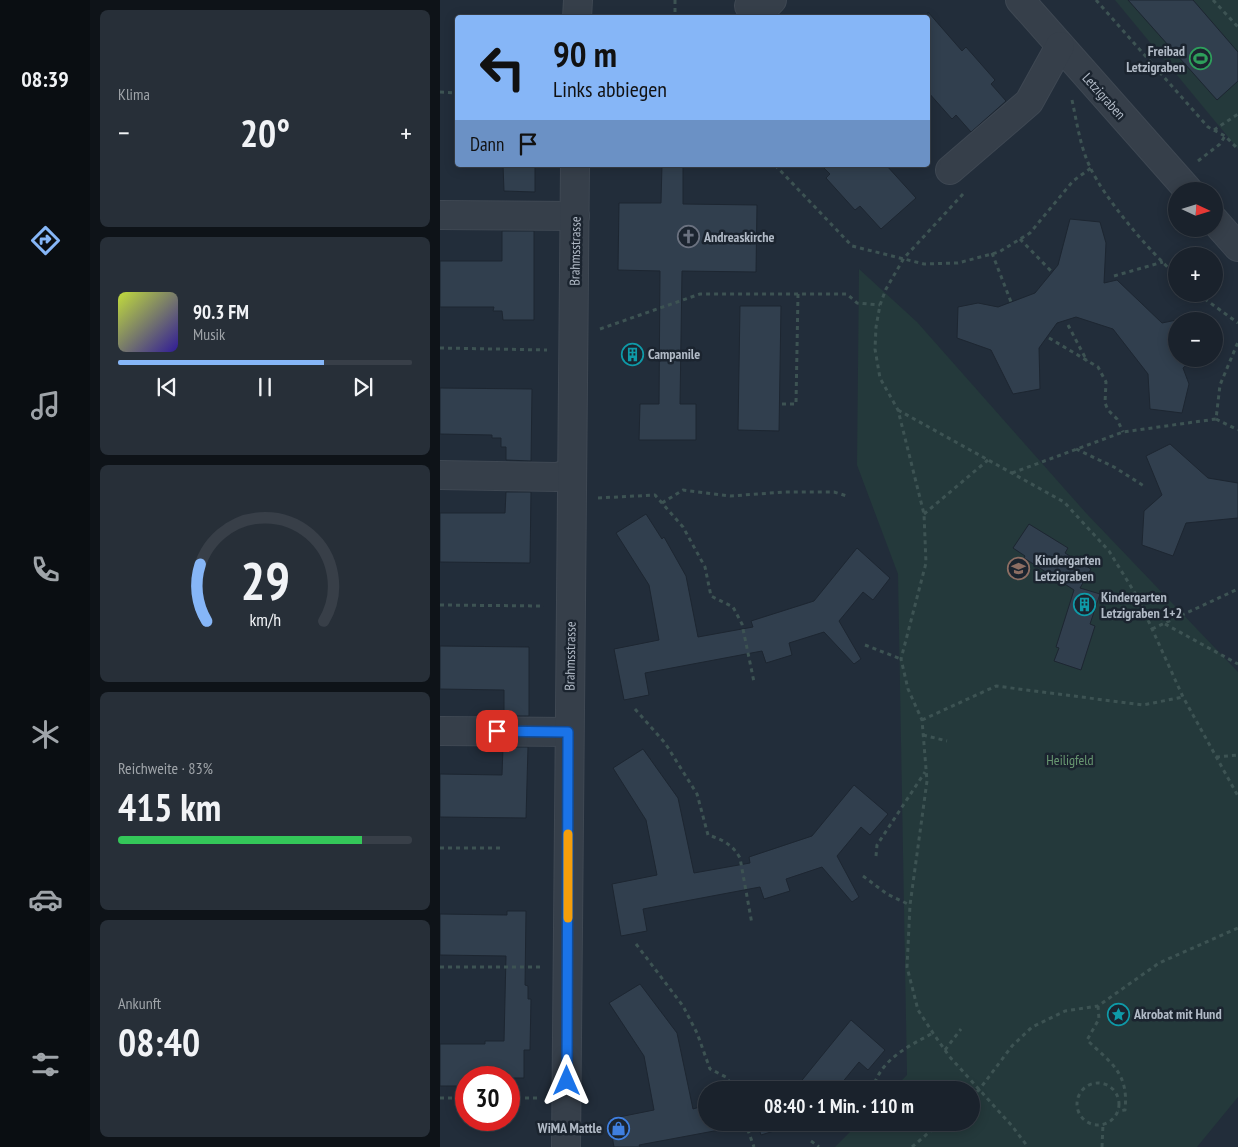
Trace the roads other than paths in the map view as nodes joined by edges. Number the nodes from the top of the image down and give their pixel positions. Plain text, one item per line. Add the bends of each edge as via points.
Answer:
1 (578, 0) edge
2 (1020, 0) edge
3 (577, 15) edge
4 (1060, 46) junction
5 (576, 167) edge
6 (950, 170) dead end
7 (1191, 179) edge
8 (440, 215) edge
9 (575, 216) junction
10 (1223, 230) edge
11 (1238, 247) edge
12 (572, 473) junction
13 (440, 475) edge
14 (440, 731) edge
15 (568, 732) junction
16 (566, 1147) edge

1 - 3 street
2 - 4 street, Letzigraben
4 - 6 street via 1029,102
4 - 7 street, Letzigraben
5 - 9 street, Brahmsstrasse
8 - 9 street
9 - 12 street, Brahmsstrasse
10 - 11 street
12 - 13 street via 557,477
12 - 15 street, Brahmsstrasse
14 - 15 street
15 - 16 street, Brahmsstrasse

